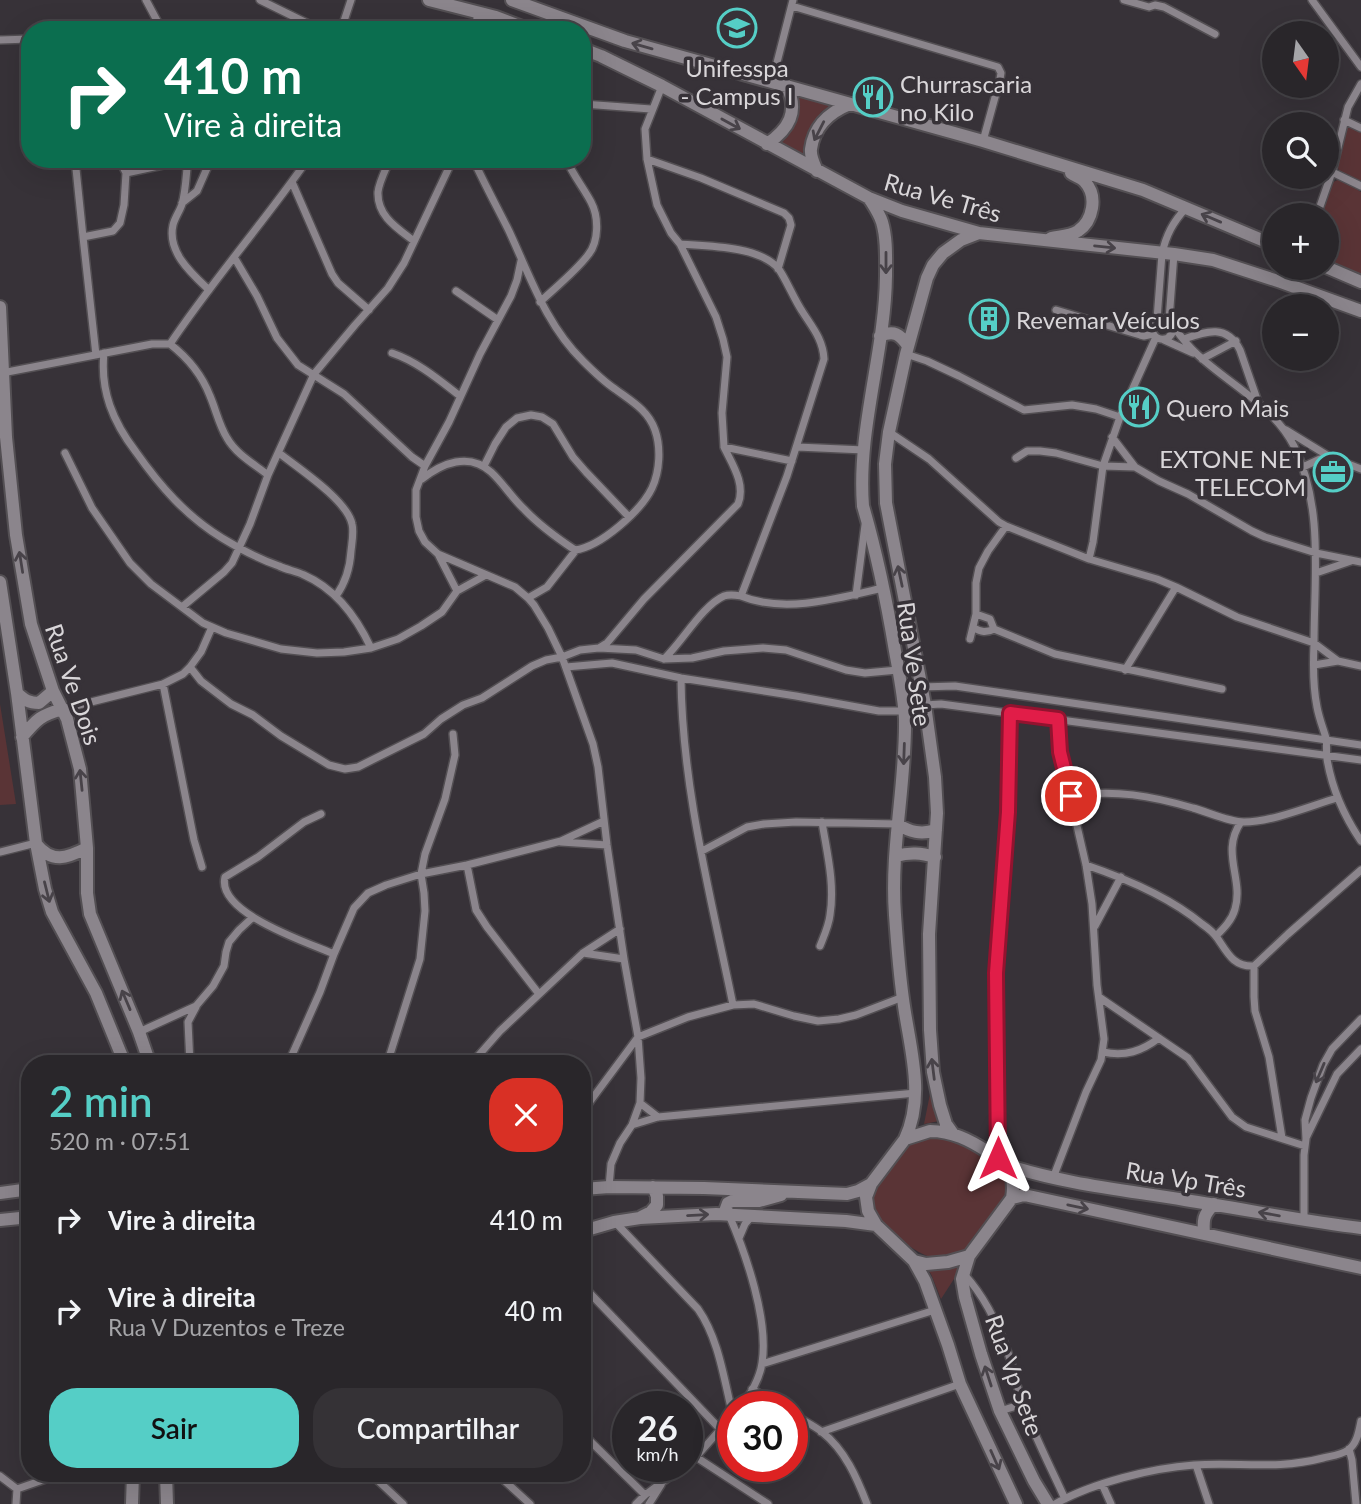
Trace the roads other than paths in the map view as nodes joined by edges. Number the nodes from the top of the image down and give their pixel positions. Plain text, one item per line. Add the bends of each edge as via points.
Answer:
1 (146, 0) edge
2 (260, 0) edge
3 (351, 0) edge
4 (430, 0) edge
5 (514, 0) edge
6 (1124, 0) edge
7 (1312, 0) edge
8 (793, 3) edge
9 (1151, 3) edge
10 (478, 12) junction
11 (157, 21) edge
12 (303, 21) edge
13 (344, 21) edge
14 (476, 21) edge
15 (506, 21) edge
16 (571, 21) edge
17 (591, 28) edge
18 (1216, 34) dead end
19 (21, 39) edge
20 (0, 40) edge
21 (591, 52) edge
22 (1361, 67) edge
23 (772, 82) junction
24 (1361, 85) edge
25 (662, 86) junction
26 (787, 86) junction
27 (850, 104) junction
28 (591, 105) edge
29 (651, 110) junction
30 (1344, 120) junction
31 (1361, 128) edge
32 (983, 141) junction
33 (1339, 142) edge
34 (767, 144) junction
35 (647, 159) junction
36 (1056, 164) junction
37 (76, 168) edge
38 (124, 168) edge
39 (149, 168) edge
40 (187, 168) edge
41 (207, 168) edge
42 (302, 168) edge
43 (387, 168) edge
44 (449, 168) edge
45 (477, 168) edge
46 (570, 168) edge
47 (817, 170) junction
48 (126, 173) junction
49 (1339, 175) edge
50 (292, 182) junction
51 (1361, 186) edge
52 (869, 198) junction
53 (182, 203) junction
54 (1186, 207) junction
55 (979, 233) junction
56 (83, 237) junction
57 (1041, 240) junction
58 (1262, 240) edge
59 (414, 241) junction
60 (680, 243) junction
61 (1168, 254) junction
62 (234, 257) junction
63 (521, 261) junction
64 (778, 268) junction
65 (1339, 273) edge
66 (1284, 280) edge
67 (1281, 282) junction
68 (1361, 282) edge
69 (209, 290) junction
70 (456, 291) dead end
71 (540, 302) junction
72 (0, 307) edge
73 (369, 310) junction
74 (1056, 310) dead end
75 (1361, 311) edge
76 (1157, 319) junction
77 (498, 320) junction
78 (1171, 324) junction
79 (880, 336) junction
80 (1157, 337) junction
81 (1184, 339) junction
82 (1236, 341) junction
83 (170, 344) junction
84 (907, 350) junction
85 (392, 353) dead end
86 (100, 354) junction
87 (1199, 356) junction
88 (2, 373) junction
89 (314, 374) junction
90 (460, 396) junction
91 (1259, 405) junction
92 (1120, 417) junction
93 (1283, 428) junction
94 (889, 432) junction
95 (1112, 437) junction
96 (724, 447) junction
97 (797, 447) junction
98 (864, 450) junction
99 (65, 453) dead end
100 (279, 453) junction
101 (1330, 457) junction
102 (1016, 458) dead end
103 (792, 461) junction
104 (425, 466) junction
105 (484, 466) junction
106 (1102, 466) junction
107 (1135, 467) junction
108 (1303, 467) junction
109 (1361, 469) edge
110 (268, 474) junction
111 (420, 480) junction
112 (886, 503) junction
113 (865, 512) junction
114 (629, 517) junction
115 (1006, 526) junction
116 (239, 548) junction
117 (579, 550) junction
118 (1316, 553) junction
119 (438, 554) junction
120 (1089, 559) junction
121 (1352, 561) junction
122 (1361, 562) edge
123 (1316, 573) junction
124 (486, 575) junction
125 (0, 582) edge
126 (1176, 587) junction
127 (883, 588) junction
128 (457, 591) junction
129 (856, 594) junction
130 (336, 596) junction
131 (741, 596) junction
132 (528, 598) junction
133 (182, 607) junction
134 (976, 614) junction
135 (212, 627) junction
136 (974, 628) junction
137 (994, 629) junction
138 (970, 639) dead end
139 (1314, 643) junction
140 (371, 648) junction
141 (599, 648) junction
142 (562, 657) junction
143 (664, 659) junction
144 (1338, 661) junction
145 (1314, 665) junction
146 (1361, 666) edge
147 (190, 667) junction
148 (566, 667) junction
149 (898, 670) junction
150 (1125, 670) junction
151 (681, 678) junction
152 (163, 684) junction
153 (921, 687) junction
154 (1222, 689) dead end
155 (53, 691) junction
156 (17, 693) junction
157 (925, 705) junction
158 (63, 709) junction
159 (904, 711) junction
160 (1010, 713) junction
161 (1058, 719) junction
162 (453, 734) dead end
163 (22, 737) junction
164 (1327, 741) junction
165 (1361, 745) edge
166 (1326, 757) junction
167 (1361, 761) edge
168 (1071, 796) junction
169 (1337, 798) junction
170 (321, 814) dead end
171 (604, 821) junction
172 (822, 822) junction
173 (1241, 822) junction
174 (897, 824) junction
175 (936, 830) junction
176 (561, 841) junction
177 (1361, 841) edge
178 (36, 843) junction
179 (607, 845) junction
180 (88, 848) junction
181 (702, 851) junction
182 (0, 852) edge
183 (896, 856) junction
184 (935, 857) junction
185 (467, 865) junction
186 (1086, 865) junction
187 (202, 867) dead end
188 (1361, 870) edge
189 (421, 874) junction
190 (1121, 877) junction
191 (252, 918) junction
192 (1094, 927) junction
193 (620, 929) junction
194 (1216, 936) junction
195 (820, 946) dead end
196 (583, 953) junction
197 (334, 954) junction
198 (624, 959) junction
199 (1254, 966) junction
200 (539, 994) junction
201 (903, 997) junction
202 (1099, 997) junction
203 (733, 1005) junction
204 (196, 1006) junction
205 (1361, 1020) edge
206 (908, 1030) junction
207 (930, 1030) junction
208 (139, 1032) junction
209 (638, 1037) junction
210 (1160, 1038) junction
211 (1361, 1049) edge
212 (1103, 1052) junction
213 (121, 1055) edge
214 (147, 1055) edge
215 (190, 1055) edge
216 (292, 1055) edge
217 (390, 1055) edge
218 (479, 1055) edge
219 (916, 1093) junction
220 (591, 1100) edge
221 (640, 1103) junction
222 (658, 1117) junction
223 (632, 1125) junction
224 (953, 1134) junction
225 (1282, 1138) junction
226 (905, 1139) junction
227 (1305, 1143) junction
228 (1002, 1162) junction
229 (1053, 1179) junction
230 (871, 1184) junction
231 (609, 1187) junction
232 (653, 1187) junction
233 (591, 1188) edge
234 (21, 1190) edge
235 (788, 1192) junction
236 (0, 1193) edge
237 (1012, 1198) junction
238 (1214, 1204) junction
239 (727, 1215) junction
240 (752, 1216) junction
241 (640, 1217) junction
242 (21, 1218) edge
243 (0, 1220) edge
244 (1304, 1221) junction
245 (614, 1222) junction
246 (876, 1225) junction
247 (1361, 1228) edge
248 (591, 1229) edge
249 (1204, 1234) junction
250 (739, 1238) junction
251 (969, 1256) junction
252 (914, 1261) junction
253 (1361, 1268) edge
254 (963, 1274) junction
255 (591, 1294) edge
256 (935, 1310) junction
257 (762, 1364) junction
258 (960, 1384) junction
259 (752, 1389) joint
260 (726, 1391) edge
261 (755, 1391) edge
262 (1023, 1404) junction
263 (1000, 1411) junction
264 (1361, 1421) edge
265 (808, 1424) edge
266 (717, 1426) edge
267 (821, 1432) junction
268 (717, 1434) edge
269 (591, 1442) edge
270 (703, 1449) edge
271 (1349, 1449) junction
272 (1352, 1460) junction
273 (1361, 1461) edge
274 (703, 1462) edge
275 (1196, 1465) junction
276 (0, 1476) edge
277 (38, 1482) edge
278 (133, 1482) edge
279 (166, 1482) edge
280 (380, 1482) edge
281 (506, 1482) edge
282 (663, 1482) edge
283 (663, 1482) edge
284 (1102, 1484) junction
285 (18, 1489) junction
286 (645, 1495) junction
287 (1065, 1499) junction
288 (16, 1504) edge
289 (132, 1504) edge
290 (167, 1504) edge
291 (403, 1504) edge
292 (530, 1504) edge
293 (636, 1504) edge
294 (649, 1504) edge
295 (768, 1504) edge
296 (867, 1504) edge
297 (1016, 1504) edge
298 (1048, 1504) edge
299 (1055, 1504) edge
300 (1111, 1504) edge
301 (1209, 1504) edge
302 (1356, 1504) edge

1 - 11 street
2 - 12 street
3 - 13 street
4 - 10 main road
16 -> 5 main road
6 - 9 street
7 - 22 street
8 - 23 street
8 - 32 street via 998,67 1000,79
9 - 18 street
10 - 14 street
10 - 15 main road
23 -> 17 main road
19 - 20 street
21 - 25 main road, Rua Ve Três
23 - 26 main road
24 - 30 street
25 - 29 street
25 -> 34 main road, Rua Ve Três
26 - 27 main road
26 - 34 main road via 791,115 779,136
27 - 32 main road
27 -> 47 main road via 820,124 811,149
28 - 29 street
29 - 35 street via 645,129
30 - 31 street
30 - 33 street
32 - 36 main road
34 - 47 main road, Rua Ve Três
35 - 60 street via 657,205
35 - 64 street via 784,213 790,225
36 - 54 main road
36 - 57 main road via 1085,182 1092,208 1089,221 1075,233
37 - 56 street
38 - 48 street
39 - 48 street
40 - 53 street
41 - 53 street via 197,191
42 - 50 street
43 - 59 street via 378,190 384,215
44 - 59 street
45 - 63 street
46 - 71 street via 593,204 596,237 590,254
47 - 52 main road, Rua Ve Três
48 - 56 street via 120,223 113,231
49 - 51 street
50 - 62 street
50 - 73 street via 332,274
52 - 55 main road, Rua Ve Três
52 -> 79 main road, Rua Ve Sete via 882,221 885,238
53 - 69 street via 173,224 176,252
58 -> 54 main road
54 - 61 street via 1168,232
55 - 57 main road, Rua Ve Três
55 - 84 main road, Rua Ve Sete via 961,240 933,265
56 - 86 street
57 -> 61 main road, Rua Ve Três
59 - 73 street via 388,288
60 - 64 street via 762,256
60 - 96 street via 711,306 727,357
61 - 67 main road, Rua Ve Três via 1213,260
61 - 76 street
61 - 78 street
62 - 69 street
62 - 89 street via 276,338 298,365
63 - 71 street
63 - 77 street
64 - 97 street via 823,347 824,359
65 - 68 main road
66 - 67 main road
67 - 75 main road, Rua Ve Três
69 - 83 street
70 - 77 street
71 - 114 street via 581,359 639,405 655,429 660,449 652,488
72 - 88 main road, Rua Ve Dois
73 - 89 street
74 - 80 street
76 - 78 street
76 - 80 street via 1152,326
77 - 90 street
78 - 80 street via 1171,336
78 - 81 street
79 - 84 main road via 901,336
79 - 98 main road, Rua Ve Sete
80 - 87 street
80 - 92 street
81 - 82 street via 1214,331
81 - 87 street
82 - 87 street
82 - 91 street
83 - 86 street
83 - 110 street via 200,375 228,440
84 - 92 street via 1024,410 1072,405
84 - 94 main road, Rua Ve Sete
85 - 90 street via 423,368
86 - 88 street
86 - 116 street via 105,390 128,441 174,501
87 - 91 street
155 -> 88 main road, Rua Ve Dois via 25,594
89 - 100 street
89 - 104 street via 344,394
90 - 104 street
91 - 93 street
92 - 95 street
93 - 101 street
93 - 108 street
94 - 112 main road, Rua Ve Sete
94 - 115 street via 929,458
95 - 106 street
95 - 107 street
96 - 103 street
96 - 141 street via 741,488 737,503
97 - 98 street
97 - 103 street
98 - 113 main road, Rua Ve Sete
99 - 133 street via 92,508 130,563
100 - 110 street
100 - 130 street via 331,495 353,526 351,561
101 - 108 street
101 - 109 street
102 - 106 street via 1027,451 1040,451
103 - 131 street
104 - 111 street
105 - 111 street via 453,462
105 - 114 street via 506,427 517,418 542,417 553,424 573,457
105 - 117 street via 526,512
106 - 107 street
106 - 120 street
107 - 118 street via 1258,534
108 - 118 street
110 - 116 street
111 - 119 street via 416,490 419,531
112 - 113 main road
153 -> 112 main road, Rua Ve Sete
113 - 127 main road, Rua Ve Sete
113 - 129 street
114 - 117 street
115 - 120 street
115 - 134 street via 979,568
116 - 130 street via 306,575
116 - 133 street via 224,572
117 - 132 street via 547,587
118 - 121 street
118 - 123 street
119 - 124 street
119 - 128 street
120 - 126 street
121 - 122 street
121 - 123 street
123 - 139 street
124 - 128 street
124 - 132 street
125 - 156 main road, Rua Ve Dois
126 - 139 street via 1237,617
126 - 150 street
127 - 129 street
127 - 149 main road, Rua Ve Sete
128 - 140 street via 442,612 421,626
129 - 131 street via 780,604
130 - 140 street
131 - 143 street via 722,597 702,613
132 - 142 street
133 - 135 street
134 - 136 street
134 - 137 street via 990,619
135 - 140 street via 293,650 317,653
135 - 147 street
136 - 137 street via 981,632
136 - 138 street
137 - 150 street via 1055,654
139 - 144 street
139 - 145 street
141 - 142 street
141 - 143 street via 636,650
142 - 147 street via 532,666 463,705 424,734 345,769 329,765 232,704
142 - 148 street
143 - 149 street via 763,648 786,650 846,670
144 - 145 street
144 - 146 street
145 - 164 street via 1317,709
147 - 152 street
148 - 151 street via 612,663
148 - 171 street via 593,744
149 - 159 main road, Rua Ve Sete
150 - 154 street
151 - 159 street via 879,711
151 - 181 street via 692,802
152 - 158 street
152 - 187 street
153 - 157 main road, Rua Ve Sete
153 - 164 street via 955,686
155 - 156 main road via 39,703 23,700
155 - 158 main road, Rua Ve Dois
156 - 163 main road, Rua Ve Dois
157 - 160 street
157 - 175 main road, Rua Ve Sete via 937,798
158 - 163 main road via 38,718
180 -> 158 main road, Rua Ve Dois via 80,769
159 -> 174 main road, Rua Ve Sete
160 - 161 street
160 - 228 street via 996,973
161 - 166 street
161 - 168 street via 1060,752
162 - 189 street via 455,755 445,799
163 - 178 main road, Rua Ve Dois
164 - 165 street
164 - 166 street
166 - 167 street
166 - 169 street
168 - 173 street via 1116,792
168 - 186 street
169 - 173 street
169 - 177 street
170 - 191 street via 225,877 231,898
171 - 176 street
171 - 179 street
172 - 174 street
172 - 181 street via 747,827
172 - 195 street via 832,897
173 - 194 street via 1231,850 1235,910
174 - 175 main road via 916,833
174 - 183 main road, Rua Ve Sete
175 - 184 main road, Rua Ve Sete
176 - 179 street
176 - 185 street
178 - 180 main road via 52,856 66,857
178 - 182 street
178 -> 213 main road, Rua Ve Dois via 52,912 96,993
179 - 193 street
208 -> 180 main road, Rua Ve Dois via 90,914
181 - 203 street
183 - 184 main road via 918,853
183 - 201 main road, Rua Ve Sete via 895,914
184 - 207 main road, Rua Ve Sete via 929,934
185 - 189 street
185 - 200 street via 476,910
186 - 190 street
186 - 192 street
188 - 199 street
189 - 197 street via 368,893 354,908
189 - 217 street via 425,911 420,959
190 - 192 street
190 - 194 street via 1187,912
191 - 197 street
191 - 204 street via 229,942 225,966
192 - 202 street
193 - 196 street
193 - 198 street
194 - 199 street via 1234,961
196 - 198 street
196 - 200 street
197 - 216 street
198 - 209 street
199 - 225 street via 1255,1011 1269,1056
200 - 218 street
201 - 203 street via 856,1015 818,1021 754,1004
201 - 206 main road, Rua Ve Sete
202 - 210 street
202 - 212 street
203 - 209 street
204 - 208 street
204 - 215 street via 188,1022
205 -> 227 street via 1323,1065 1305,1120
206 - 207 main road
206 - 219 main road, Rua Ve Sete
224 -> 207 main road, Rua Ve Sete via 937,1094
208 - 214 main road, Rua Ve Dois
209 - 220 street
209 - 221 street
210 - 212 street via 1128,1054
210 - 225 street via 1188,1058 1232,1117
211 - 227 street via 1337,1074
212 - 229 street
219 - 222 street
219 - 226 main road, Rua Ve Sete via 912,1125
221 - 222 street
221 - 223 street
222 - 223 street
223 - 231 street via 611,1164
224 - 226 main road via 930,1132
224 - 228 main road
225 - 227 street
226 - 230 main road
227 - 244 street
228 - 229 main road, Rua Vp Três
228 - 237 main road via 1011,1177
229 - 238 main road, Rua Vp Três
230 - 235 main road via 847,1194
230 - 246 main road via 866,1197
231 - 232 main road
231 - 233 main road
232 - 235 main road
232 - 241 main road via 657,1205
234 - 236 main road
235 - 239 main road via 759,1201 732,1200
237 -> 249 main road, Rua Vp Três via 1024,1195
237 - 251 main road
244 -> 238 main road, Rua Vp Três
238 - 249 main road via 1203,1220
239 - 240 main road
241 -> 239 main road
239 - 250 street
240 - 246 main road
240 - 250 street
241 - 245 main road
242 - 243 main road
244 - 247 main road, Rua Vp Três
245 - 248 main road
245 - 260 street via 705,1319
246 - 252 main road
249 - 253 main road, Rua Vp Três
250 - 257 street via 762,1324
251 - 252 main road via 926,1264
251 - 254 main road, Rua Vp Sete
252 - 256 main road, Rua Vp Sete
254 - 262 street via 999,1329
263 -> 254 main road, Rua Vp Sete via 965,1297
255 - 266 street
256 - 257 street
256 - 258 main road, Rua Vp Sete
257 - 259 street
258 - 267 street
258 -> 297 main road, Rua Vp Sete
259 - 261 street
262 - 263 street
262 - 287 street
263 - 298 main road, Rua Vp Sete
264 - 271 street
265 - 267 street
267 - 296 street via 840,1451
268 - 270 street
269 - 286 street
271 - 272 street
271 - 275 street via 1283,1465
272 - 273 street
272 - 302 street
274 - 295 street
275 - 284 street
275 - 301 street
276 - 285 street
277 - 285 street
278 - 289 main road
279 - 290 main road
280 - 291 street
281 - 292 street
282 - 286 street
283 - 294 street
284 - 287 street
284 - 300 street
285 - 288 street
286 - 293 street
287 - 299 street

